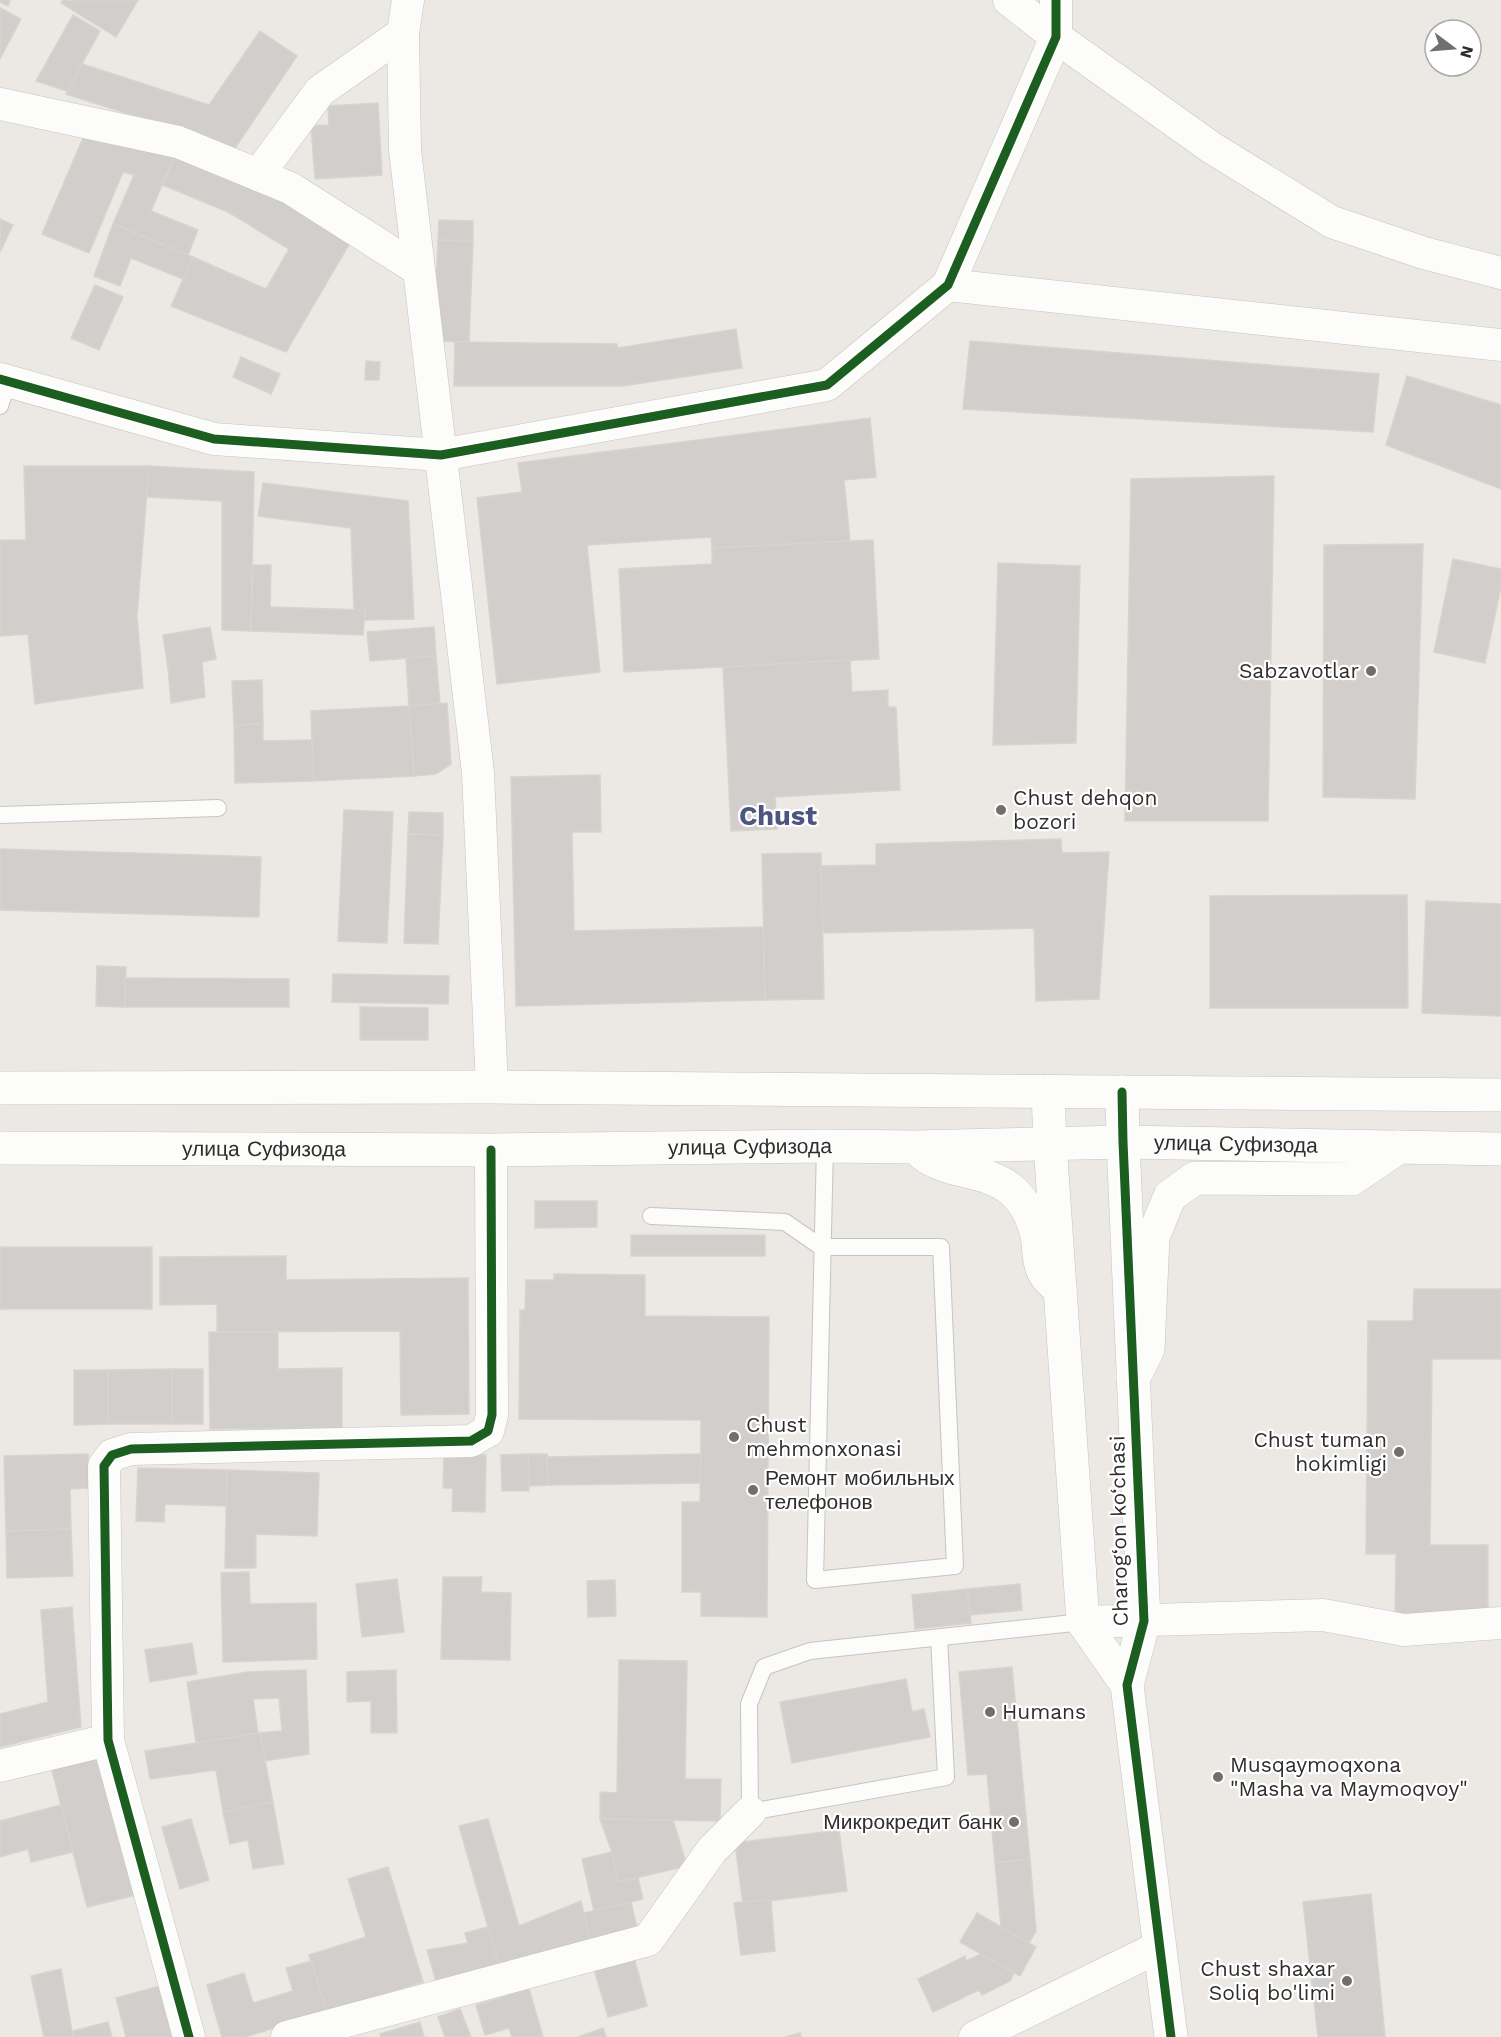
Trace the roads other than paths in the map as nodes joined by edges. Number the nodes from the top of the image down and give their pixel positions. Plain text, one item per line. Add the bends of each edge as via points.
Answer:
1 (408, 0) edge
2 (1009, 0) edge
3 (1056, 0) edge
4 (403, 33) junction
5 (1056, 37) junction
6 (0, 104) edge
7 (258, 175) junction
8 (419, 270) junction
9 (1501, 273) edge
10 (948, 285) junction
11 (1501, 345) edge
12 (3, 389) edge
13 (441, 455) junction
14 (218, 808) dead end
15 (0, 814) edge
16 (492, 1087) junction
17 (0, 1088) edge
18 (1048, 1091) junction
19 (1122, 1092) junction
20 (1501, 1095) edge
21 (1122, 1142) junction
22 (1050, 1144) junction
23 (825, 1146) junction
24 (915, 1147) junction
25 (1400, 1147) junction
26 (0, 1148) edge
27 (1501, 1149) edge
28 (491, 1150) junction
29 (651, 1216) dead end
30 (821, 1247) junction
31 (1059, 1288) junction
32 (1133, 1379) junction
33 (1144, 1621) junction
34 (1083, 1622) junction
35 (1501, 1623) edge
36 (939, 1637) junction
37 (1127, 1685) junction
38 (108, 1740) junction
39 (0, 1766) edge
40 (750, 1812) junction
41 (1159, 1947) junction
42 (189, 2037) edge
43 (287, 2037) edge
44 (975, 2037) edge
45 (1171, 2037) edge

1 - 4 street
2 - 5 street
3 - 5 street
4 - 7 street via 320,91
4 - 8 street via 405,150
5 - 9 street via 1212,147 1332,222 1424,253
5 - 10 street
6 - 7 street via 178,142
7 - 8 street via 290,188
8 - 13 street
10 - 11 street
10 - 13 street via 826,385
12 - 13 street via 214,439
13 - 16 street via 478,773
14 - 15 lane
16 - 17 main road
16 - 18 main road
18 - 19 main road
18 - 22 main road, Charog‘on ko‘chasi
19 - 20 main road
19 - 21 main road, Charog‘on ko‘chasi
21 - 22 main road, улица Суфизода
21 - 25 main road, улица Суфизода
21 - 32 main road, Charog‘on ko‘chasi
22 - 24 main road, улица Суфизода
22 - 31 main road, Charog‘on ko‘chasi
23 - 24 main road, улица Суфизода
23 - 28 main road, улица Суфизода
23 - 30 lane
24 - 31 main road via 930,1159 978,1173 1010,1188 1027,1208 1042,1268
25 - 27 main road, улица Суфизода
25 - 32 main road via 1352,1179 1195,1178 1170,1196 1153,1237 1148,1350
26 - 28 main road, улица Суфизода
28 - 38 street via 492,1415 488,1431 471,1441 131,1449 112,1455 104,1466
29 - 30 lane via 785,1222
30 - 30 lane via 815,1580 956,1566 941,1247
31 - 34 main road, Charog‘on ko‘chasi
32 - 33 main road, Charog‘on ko‘chasi
33 - 34 street
33 - 35 street via 1323,1615 1404,1630
33 - 37 main road, Charog‘on ko‘chasi
34 - 36 lane
34 - 37 main road, Charog‘on ko‘chasi
36 - 40 lane via 810,1651 764,1667 749,1704
36 - 40 lane via 946,1777
37 - 41 main road, Charog‘on ko‘chasi
38 - 39 street
38 - 42 street
40 - 43 street via 712,1850 648,1940
41 - 44 street
41 - 45 main road, Charog‘on ko‘chasi

